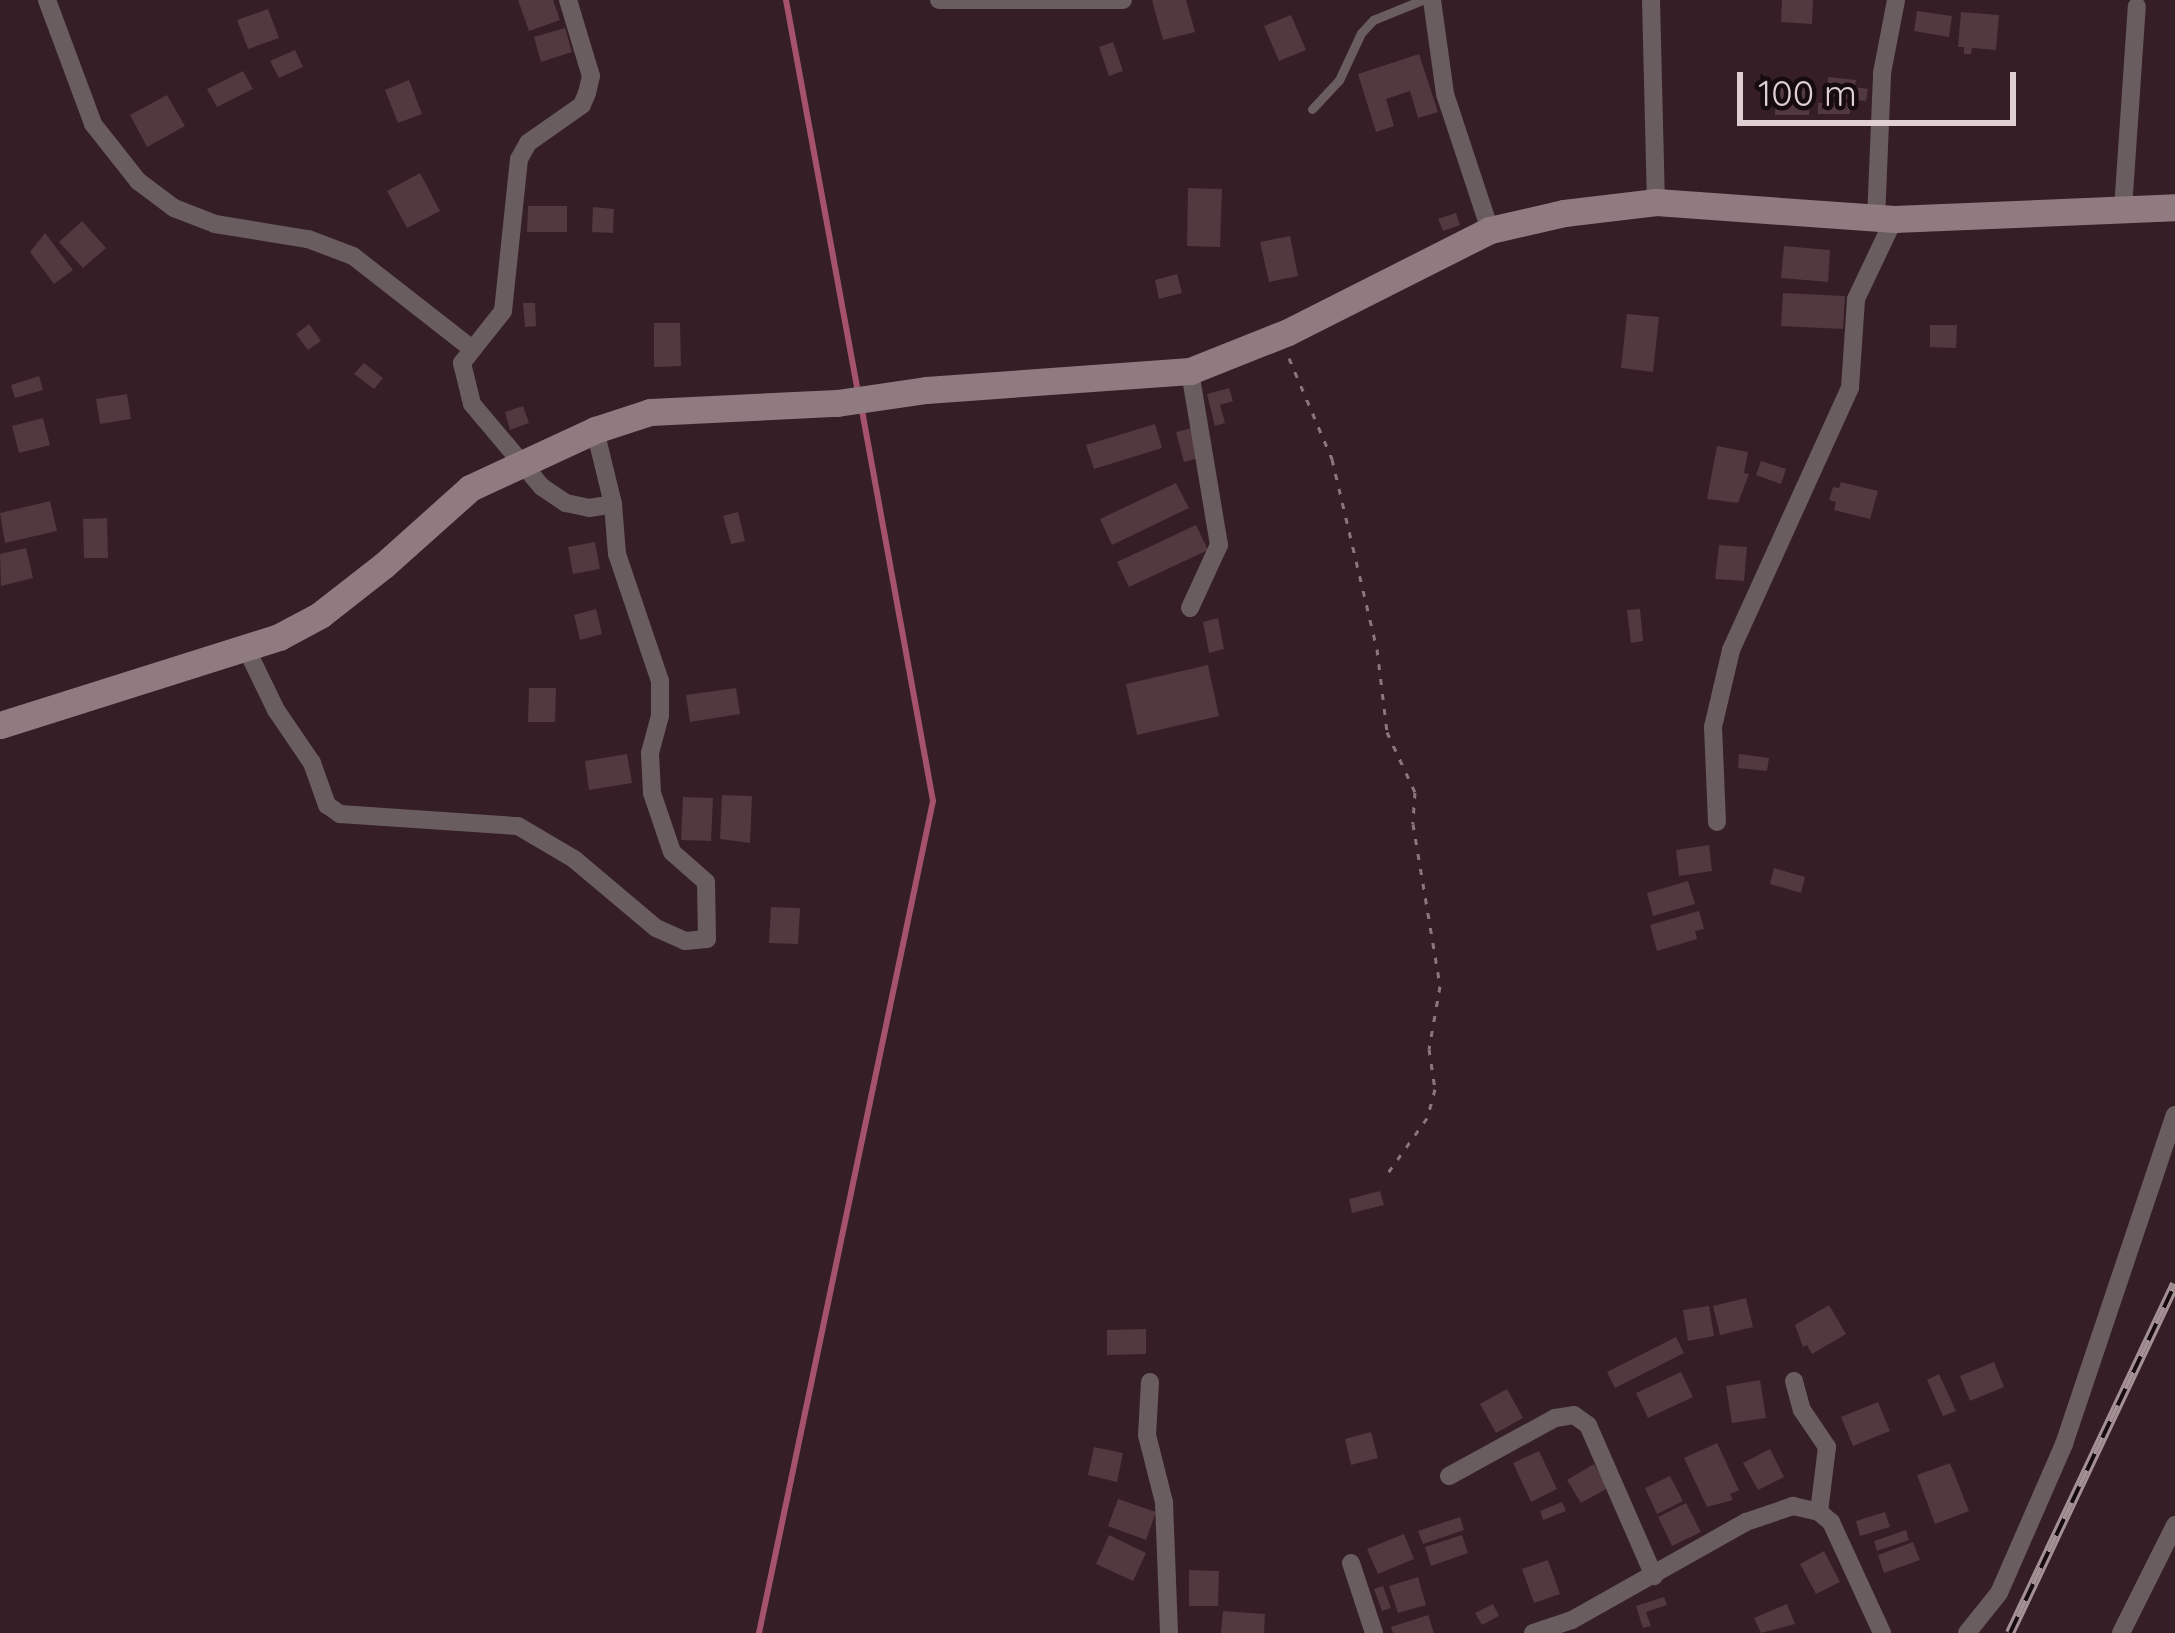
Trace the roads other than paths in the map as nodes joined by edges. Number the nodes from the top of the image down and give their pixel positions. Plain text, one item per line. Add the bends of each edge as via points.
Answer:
1 (47, 0) edge
2 (568, 0) edge
3 (939, 0) edge
4 (1123, 0) edge
5 (1422, 0) edge
6 (1432, 0) edge
7 (1651, 0) edge
8 (1896, 0) edge
9 (2138, 6) dead end
10 (1312, 109) dead end
11 (1656, 202) junction
12 (2175, 207) edge
13 (2123, 209) junction
14 (1885, 219) junction
15 (1490, 230) junction
16 (472, 349) junction
17 (1190, 371) junction
18 (595, 430) junction
19 (520, 462) junction
20 (613, 504) junction
21 (1190, 608) dead end
22 (247, 650) junction
23 (0, 725) edge
24 (1718, 822) dead end
25 (2175, 1114) edge
26 (1794, 1381) dead end
27 (1150, 1382) dead end
28 (1449, 1476) dead end
29 (1819, 1512) junction
30 (2175, 1525) edge
31 (1351, 1563) dead end
32 (1654, 1576) junction
33 (1169, 1633) edge
34 (1374, 1633) edge
35 (1533, 1633) edge
36 (1882, 1633) edge
37 (1967, 1633) edge
38 (2121, 1633) edge

1 - 16 street via 93,124 138,181 174,208 215,224 308,239 353,256
2 - 16 street via 591,76 587,93 519,159 510,286 503,311
3 - 4 street
5 - 10 lane via 1373,20 1340,80
6 - 15 street via 1444,94
7 - 11 street
8 - 14 street via 1882,73
9 - 13 street
11 - 14 street
11 - 15 street
12 - 13 street
13 - 14 street
14 - 24 street via 1856,299 1850,388 1731,650 1713,727
15 - 17 street via 1281,335
16 - 19 street via 462,363 472,404
17 - 18 street via 650,412
17 - 21 street via 1219,545
18 - 19 street
18 - 20 street
19 - 20 street via 566,503
19 - 22 street via 470,488 320,615
20 - 22 street via 617,554 660,681 652,793 672,852 710,895 707,939 700,942 656,928 518,826 340,814 327,805 313,763
22 - 23 street
25 - 37 street via 2064,1444 1999,1592
26 - 29 street via 1827,1447
27 - 33 street via 1147,1436 1164,1502
28 - 32 street via 1574,1415 1588,1425
29 - 32 street via 1774,1510
29 - 36 street via 1840,1538
30 - 38 street
31 - 34 street
32 - 35 street

